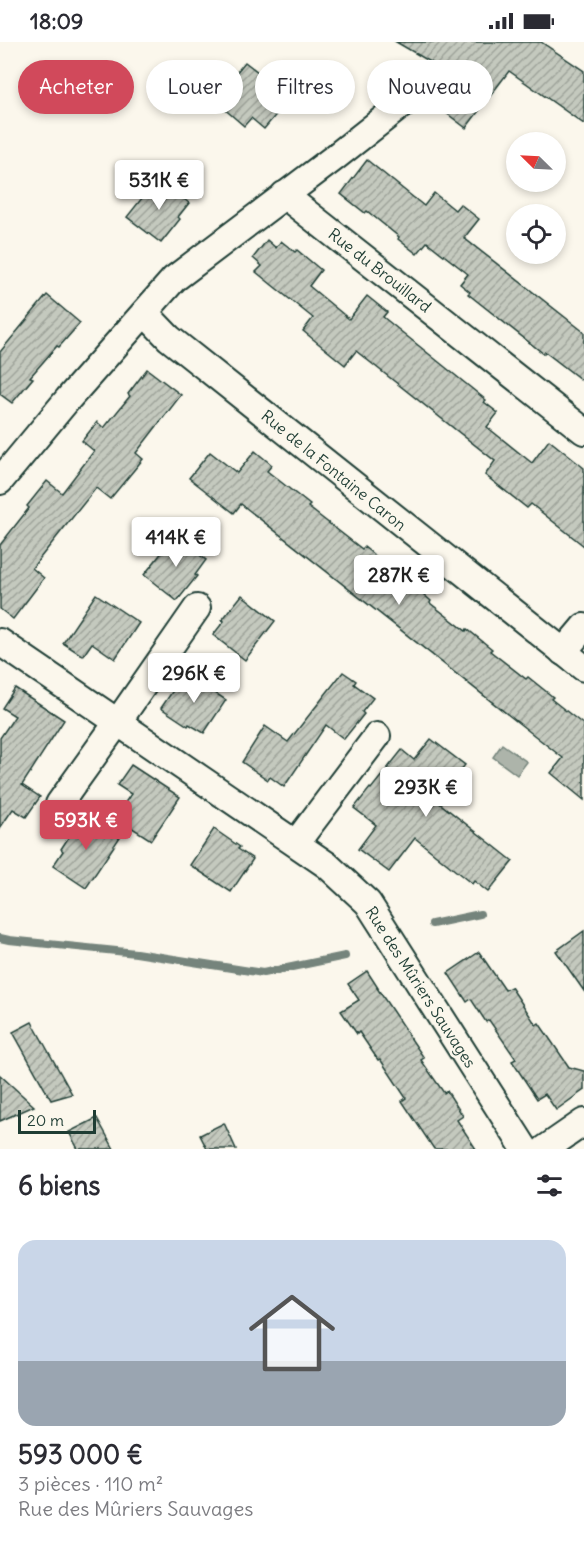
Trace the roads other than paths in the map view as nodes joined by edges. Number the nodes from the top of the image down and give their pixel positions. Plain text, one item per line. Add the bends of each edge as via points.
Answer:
1 (390, 114) edge
2 (284, 195) junction
3 (145, 312) junction
4 (584, 431) edge
5 (0, 481) edge
6 (197, 608) dead end
7 (584, 627) edge
8 (0, 642) edge
9 (563, 652) junction
10 (584, 668) edge
11 (117, 723) junction
12 (377, 736) dead end
13 (59, 804) dead end
14 (296, 843) junction
15 (584, 1122) edge
16 (525, 1149) edge
17 (545, 1149) edge

1 - 2 street
2 - 3 street via 174,279
2 - 4 street, Rue du Brouillard
3 - 5 street
3 - 9 street, Rue de la Fontaine Caron via 169,338
6 - 11 street
7 - 9 street
8 - 11 street, Rue des Mûriers Sauvages
9 - 10 street, Rue de la Fontaine Caron
11 - 13 street
11 - 14 street, Rue des Mûriers Sauvages
12 - 14 street
14 - 16 street, Rue des Mûriers Sauvages via 368,903
15 - 17 street

